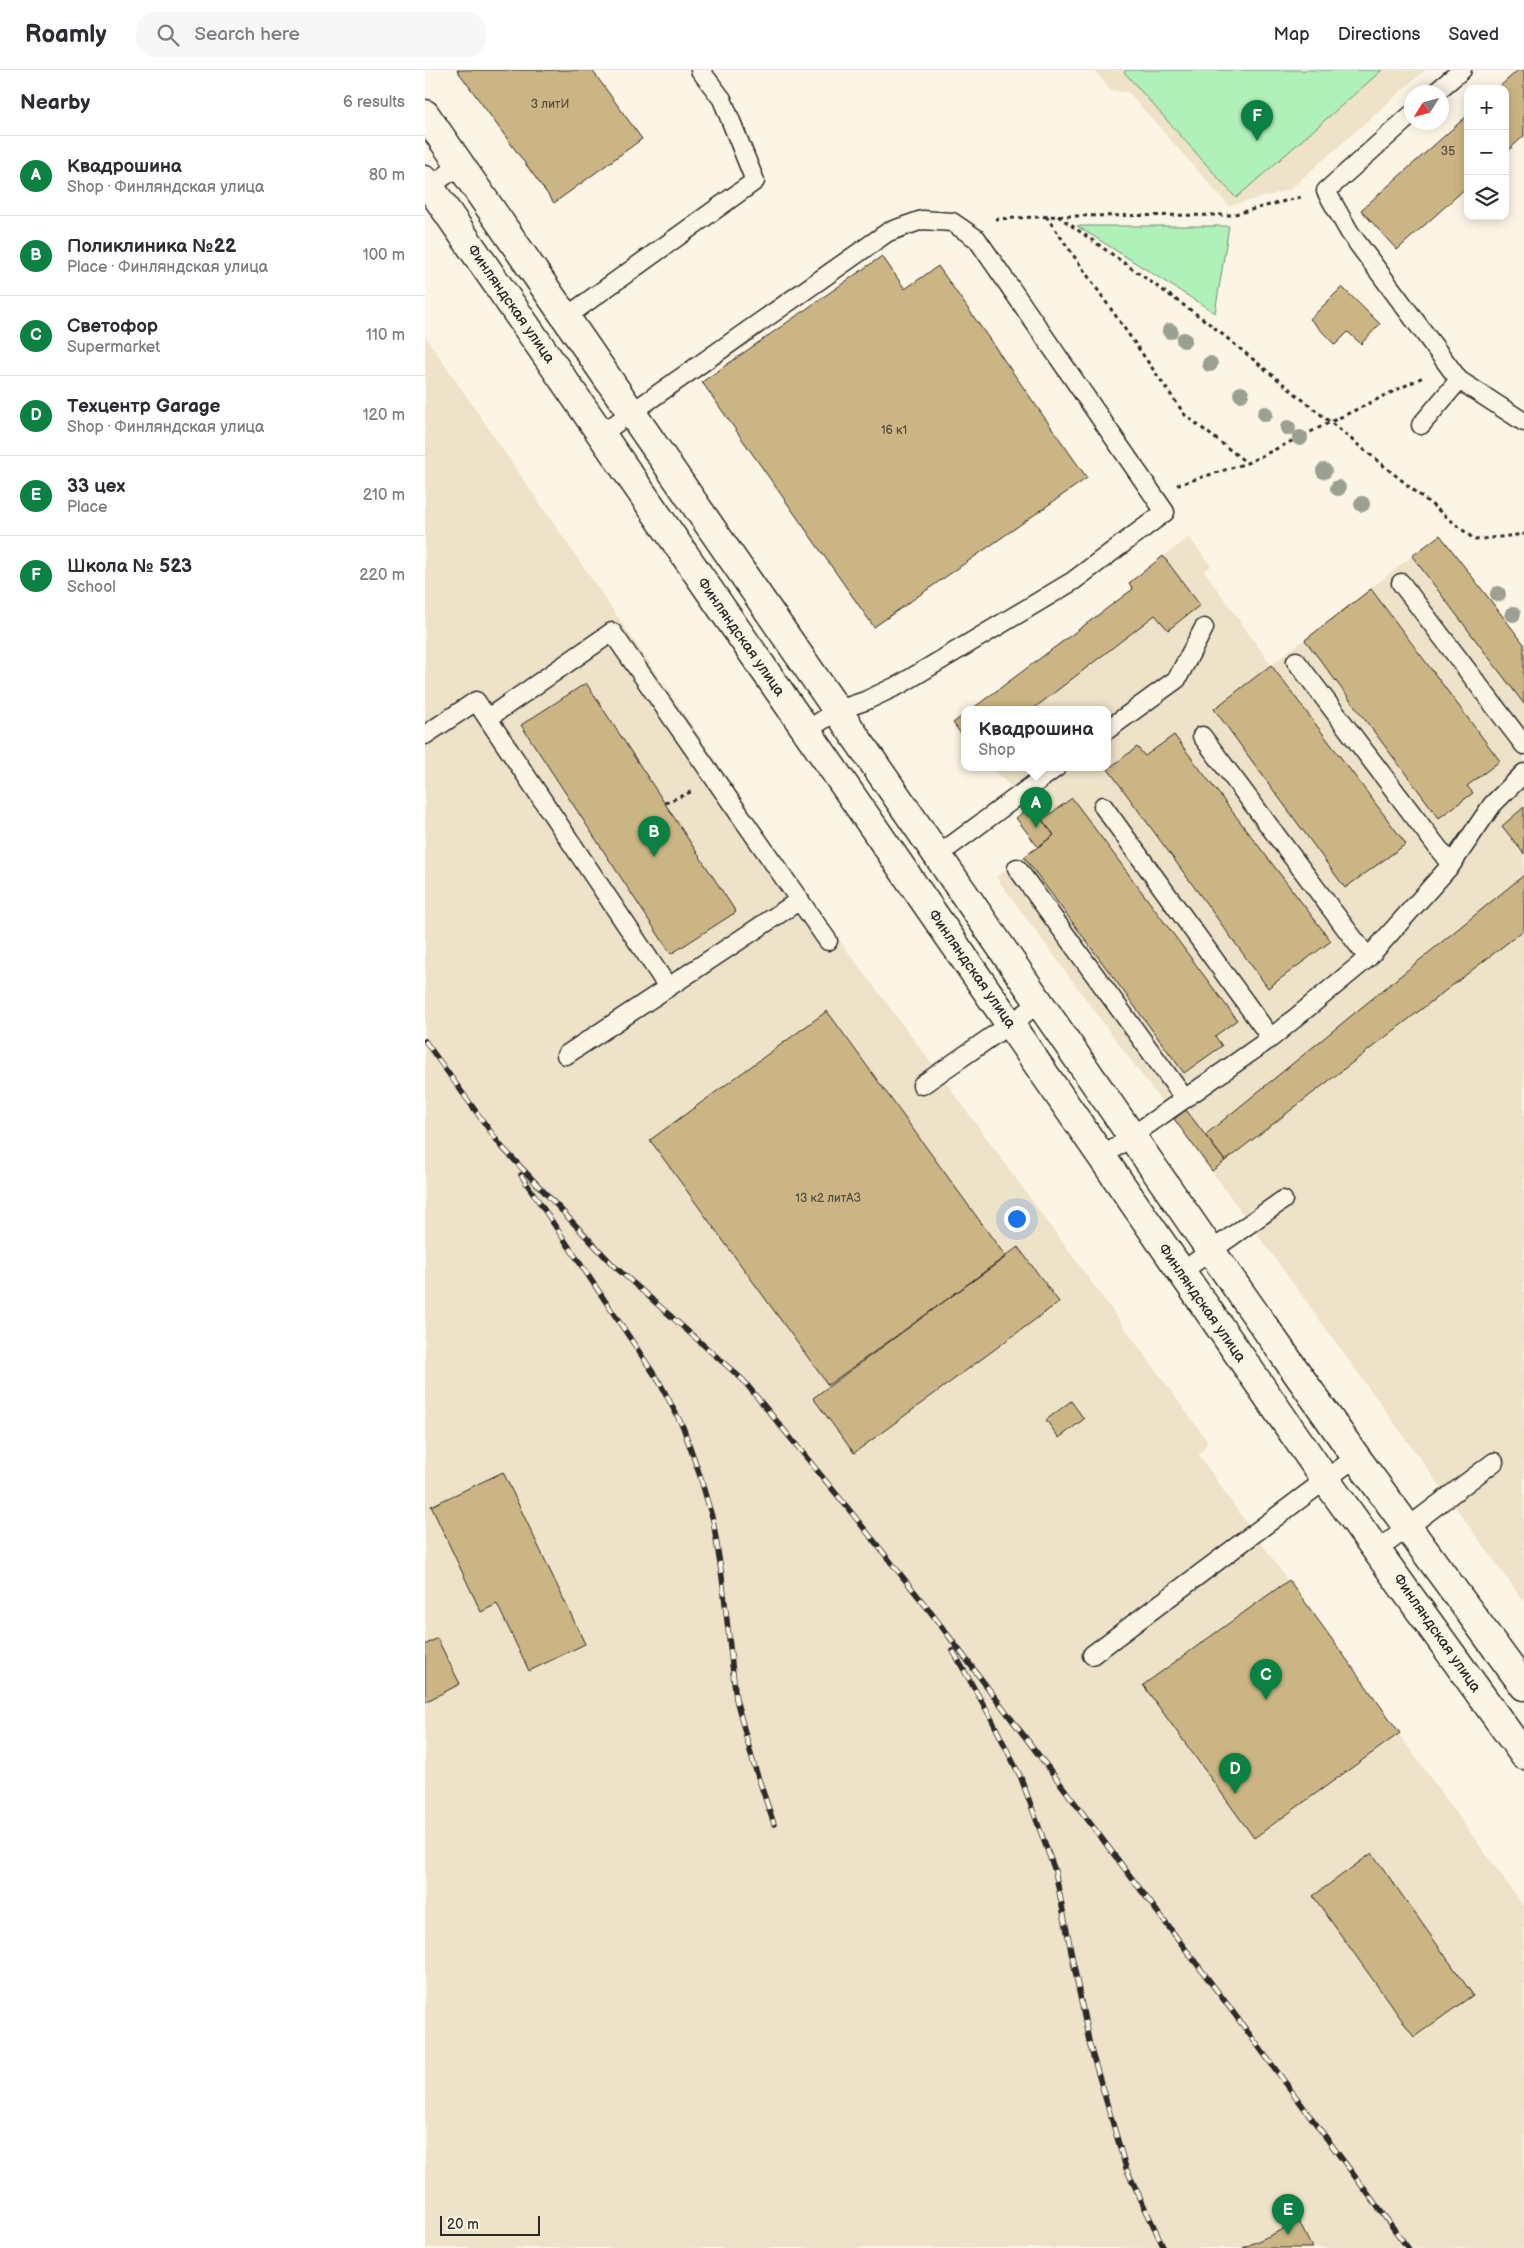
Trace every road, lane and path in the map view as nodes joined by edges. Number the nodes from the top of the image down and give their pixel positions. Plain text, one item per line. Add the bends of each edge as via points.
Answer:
1 (701, 70) edge
2 (1462, 70) edge
3 (1445, 85) edge
4 (425, 114) edge
5 (1404, 121) edge
6 (460, 165) junction
7 (427, 185) edge
8 (1326, 191) junction
9 (1046, 216) junction
10 (1058, 216) junction
11 (952, 222) junction
12 (566, 317) junction
13 (1459, 380) junction
14 (632, 412) junction
15 (1330, 422) junction
16 (1524, 422) edge
17 (1421, 425) dead end
18 (601, 434) junction
19 (1247, 463) junction
20 (1157, 500) junction
21 (1524, 534) edge
22 (1401, 583) dead end
23 (1203, 628) dead end
24 (1296, 661) dead end
25 (838, 710) junction
26 (488, 718) junction
27 (1111, 727) edge
28 (807, 731) junction
29 (425, 735) edge
30 (1202, 736) dead end
31 (1524, 745) edge
32 (1052, 771) edge
33 (1524, 773) edge
34 (685, 794) dead end
35 (665, 803) dead end
36 (1103, 806) dead end
37 (937, 856) junction
38 (1451, 865) junction
39 (1017, 868) dead end
40 (799, 900) junction
41 (828, 941) dead end
42 (1368, 958) junction
43 (668, 988) junction
44 (1040, 1003) junction
45 (1011, 1025) junction
46 (1271, 1038) junction
47 (566, 1055) dead end
48 (922, 1084) dead end
49 (1185, 1099) junction
50 (1132, 1136) junction
51 (1102, 1157) junction
52 (1283, 1200) dead end
53 (1211, 1251) junction
54 (1181, 1272) junction
55 (1356, 1457) junction
56 (1494, 1462) dead end
57 (1325, 1480) junction
58 (1407, 1528) junction
59 (1378, 1550) junction
60 (1092, 1655) dead end
61 (1524, 1686) edge
62 (1524, 1755) edge

1 - 12 lane via 722,99 755,181
2 - 3 lane
4 - 6 street
5 - 8 lane
6 - 7 lane
6 - 12 street
7 - 18 street, Финляндская улица
8 - 10 path via 1231,215
8 - 13 lane via 1350,234
9 - 10 path
9 - 11 path
9 - 19 path via 1185,415
10 - 15 path via 1206,321
11 - 14 lane via 922,220 888,232
11 - 20 lane via 977,239
12 - 14 street
13 - 15 path via 1428,374
13 - 16 lane
13 - 17 lane
14 - 18 lane
14 - 25 street
15 - 19 path
15 - 21 path via 1475,540
18 - 28 street, Финляндская улица
19 - 20 path via 1180,483
20 - 25 lane via 1165,512 1073,581 901,684
22 - 31 lane
23 - 27 lane via 1177,680
24 - 38 lane
25 - 28 lane
25 - 37 street
26 - 29 lane via 476,701
26 - 40 lane via 612,632
26 - 43 lane
28 - 45 street, Финляндская улица
30 - 42 lane
32 - 37 lane
33 - 38 lane via 1492,805
34 - 35 path
36 - 46 lane
37 - 44 street
38 - 42 lane
39 - 49 lane
40 - 41 lane
40 - 43 lane
42 - 46 lane
43 - 47 lane
44 - 45 lane
44 - 50 street
45 - 48 lane
45 - 51 street, Финляндская улица
46 - 49 lane
49 - 50 lane
50 - 51 lane
50 - 53 street
51 - 54 street, Финляндская улица
52 - 53 lane
53 - 54 lane
53 - 55 street
54 - 57 street, Финляндская улица
55 - 57 lane
55 - 58 street
56 - 58 lane
57 - 59 street, Финляндская улица
57 - 60 lane
58 - 59 lane
58 - 61 street
59 - 62 street, Финляндская улица

